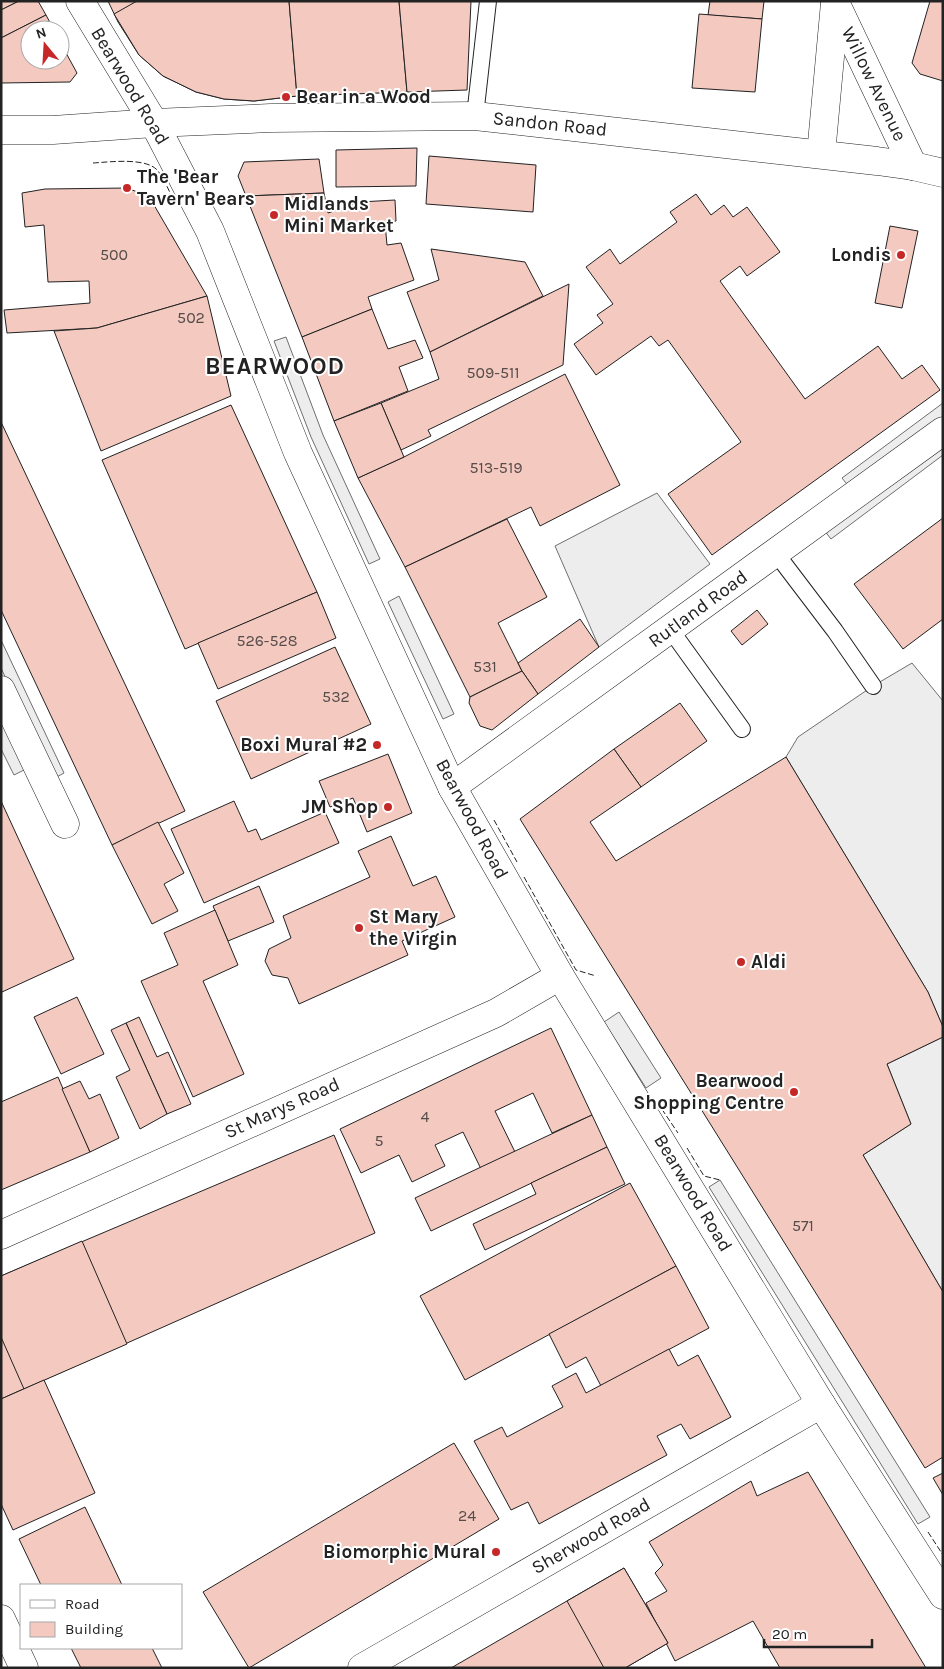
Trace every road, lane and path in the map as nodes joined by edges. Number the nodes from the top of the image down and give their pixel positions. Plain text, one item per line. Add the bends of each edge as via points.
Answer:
1 (80, 1) edge
2 (488, 1) edge
3 (835, 2) edge
4 (475, 116) junction
5 (154, 122) junction
6 (1, 130) edge
7 (821, 154) junction
8 (914, 166) junction
9 (943, 173) edge
10 (943, 431) edge
11 (775, 552) junction
12 (670, 629) junction
13 (873, 686) dead end
14 (1, 690) edge
15 (742, 729) dead end
16 (452, 787) junction
17 (65, 824) dead end
18 (560, 976) junction
19 (1, 1235) edge
20 (821, 1404) junction
21 (943, 1595) edge
22 (1, 1619) edge
23 (24, 1668) edge
24 (362, 1668) edge

1 - 5 main road, Bearwood Road
2 - 4 lane
3 - 7 main road, Willow Avenue
3 - 8 main road, Willow Avenue
4 - 5 main road, Sandon Road
4 - 7 main road, Sandon Road
5 - 6 main road, Sandon Road via 53,130
5 - 16 main road, Bearwood Road via 210,231 298,453
7 - 8 main road, Sandon Road
8 - 9 main road, Sandon Road
10 - 11 main road, Rutland Road
11 - 12 main road, Rutland Road
11 - 13 lane
12 - 15 lane
12 - 16 main road, Rutland Road
14 - 17 main road
16 - 18 main road, Bearwood Road
18 - 19 main road, St Marys Road via 496,1013
18 - 20 main road, Bearwood Road
20 - 21 main road, Bearwood Road
20 - 24 main road, Sherwood Road
22 - 23 main road

